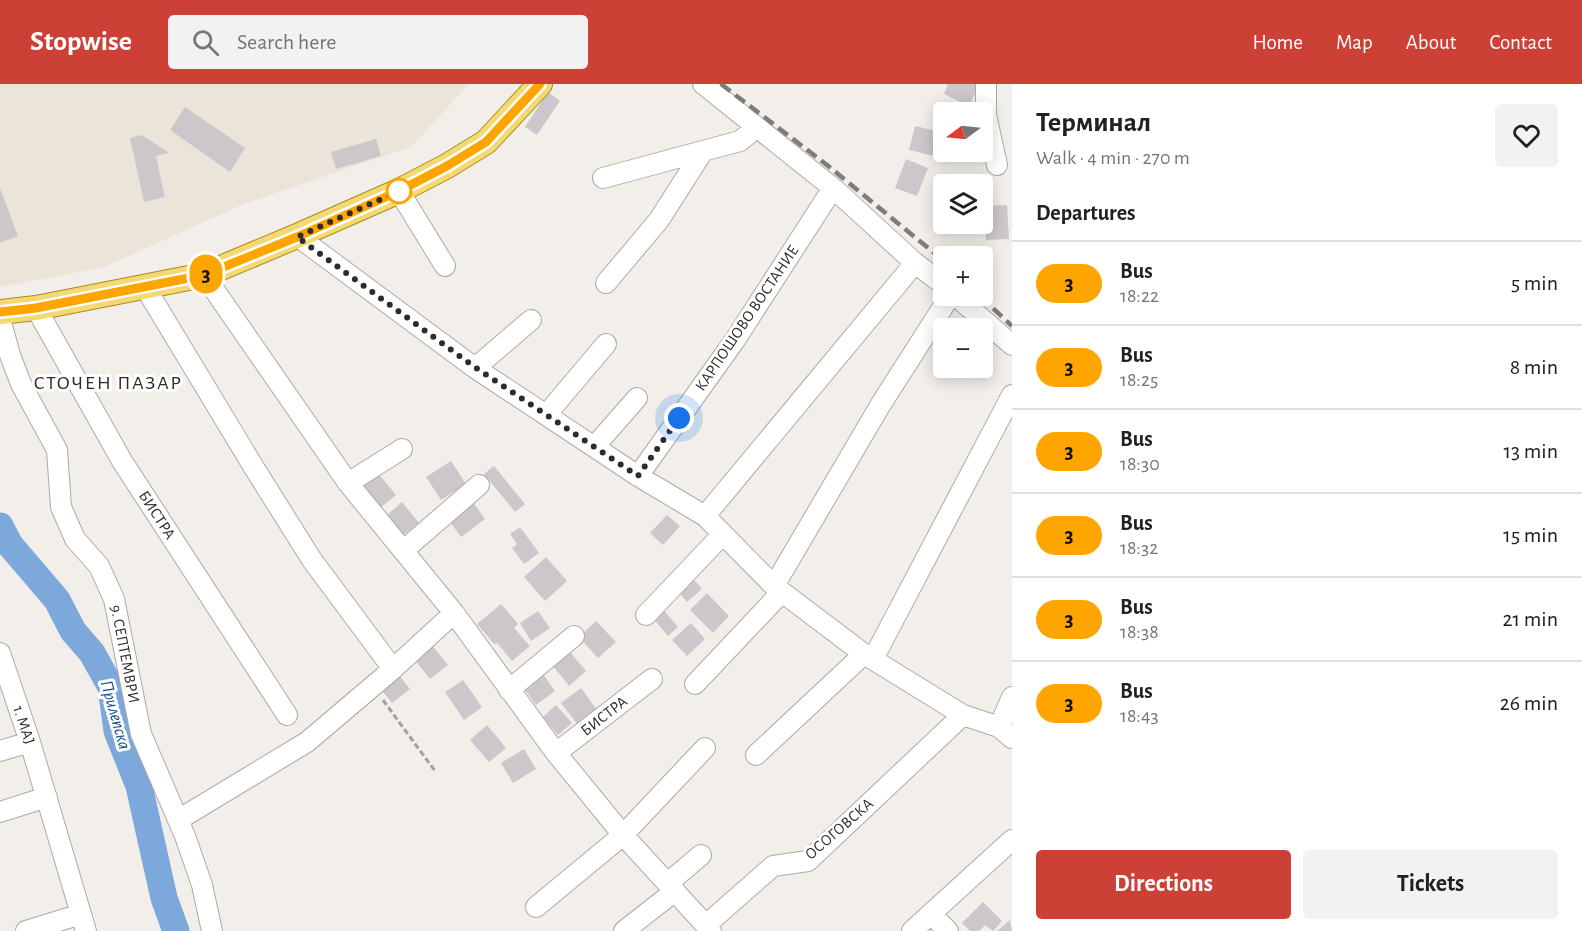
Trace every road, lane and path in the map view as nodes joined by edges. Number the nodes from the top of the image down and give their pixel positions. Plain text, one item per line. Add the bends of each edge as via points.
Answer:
1 (540, 84) edge
2 (703, 84) edge
3 (986, 84) edge
4 (757, 127) junction
5 (703, 151) junction
6 (997, 165) dead end
7 (603, 178) dead end
8 (833, 188) junction
9 (399, 191) junction
10 (297, 237) junction
11 (915, 263) junction
12 (445, 266) dead end
13 (204, 275) junction
14 (933, 277) edge
15 (606, 283) dead end
16 (145, 287) junction
17 (944, 306) edge
18 (967, 306) edge
19 (36, 308) junction
20 (0, 312) edge
21 (0, 319) edge
22 (531, 320) dead end
23 (606, 344) dead end
24 (1012, 345) edge
25 (476, 368) junction
26 (1012, 394) edge
27 (637, 398) dead end
28 (546, 415) junction
29 (594, 447) junction
30 (402, 449) dead end
31 (638, 476) junction
32 (348, 483) junction
33 (478, 485) dead end
34 (705, 516) junction
35 (723, 534) junction
36 (404, 550) junction
37 (778, 589) junction
38 (454, 613) junction
39 (646, 615) dead end
40 (574, 636) dead end
41 (869, 656) junction
42 (1, 660) edge
43 (393, 669) junction
44 (652, 679) dead end
45 (696, 684) dead end
46 (373, 686) junction
47 (509, 690) junction
48 (1012, 697) edge
49 (287, 715) dead end
50 (963, 715) junction
51 (1006, 733) edge
52 (30, 742) junction
53 (705, 748) dead end
54 (0, 751) edge
55 (556, 753) junction
56 (756, 755) dead end
57 (435, 771) dead end
58 (47, 797) junction
59 (0, 812) edge
60 (178, 820) junction
61 (623, 835) junction
62 (1012, 840) edge
63 (701, 855) dead end
64 (672, 887) junction
65 (536, 907) dead end
66 (931, 914) junction
67 (84, 923) edge
68 (708, 928) edge
69 (26, 931) edge
70 (212, 931) edge
71 (624, 931) edge
72 (912, 931) edge
73 (948, 931) edge

1 - 9 main road via 486,142
2 - 4 street
3 - 6 street via 987,115
4 - 5 street via 740,141
4 - 8 street
5 - 7 street
5 - 15 street via 659,220
8 - 11 street
8 - 31 street, КАРПОШОВО ВОСТАНИЕ via 735,340
9 - 10 main road
9 - 12 street
10 - 13 main road
10 - 25 street
11 - 14 street
11 - 34 street
13 - 16 main road
13 - 32 street
16 - 19 main road
16 - 43 street via 312,560
17 - 37 street via 881,404
18 - 24 street
19 - 20 main road
19 - 49 street, БИСТРА via 122,461
21 - 60 street, 9. СЕПТЕМВРИ via 21,384 57,450 61,507 75,539 99,567 114,599 141,734
22 - 25 street
23 - 28 street
25 - 28 street
26 - 41 street
27 - 29 street
28 - 29 street
29 - 31 street
30 - 32 street
31 - 34 street
32 - 36 street
33 - 36 street
34 - 35 street
35 - 37 street
35 - 39 street
36 - 38 street
37 - 41 street
37 - 45 street
38 - 43 street
38 - 47 street
40 - 47 street
41 - 50 street
41 - 56 street
42 - 52 street, 1. МАЈ
43 - 46 street
44 - 55 street, БИСТРА
46 - 57 path
46 - 60 street via 307,742
47 - 55 street
48 - 51 street
50 - 51 street
50 - 68 street, ОСОГОВСКА via 807,861 773,866
52 - 54 street
52 - 58 street, 1. МАЈ
53 - 61 street
55 - 61 street
58 - 59 street
58 - 67 street, 1. МАЈ
60 - 70 street, 9. СЕПТЕМВРИ via 202,885
61 - 64 street
61 - 65 street
62 - 66 street
63 - 64 street
64 - 68 street
64 - 71 street
66 - 72 street
66 - 73 street
67 - 69 street

